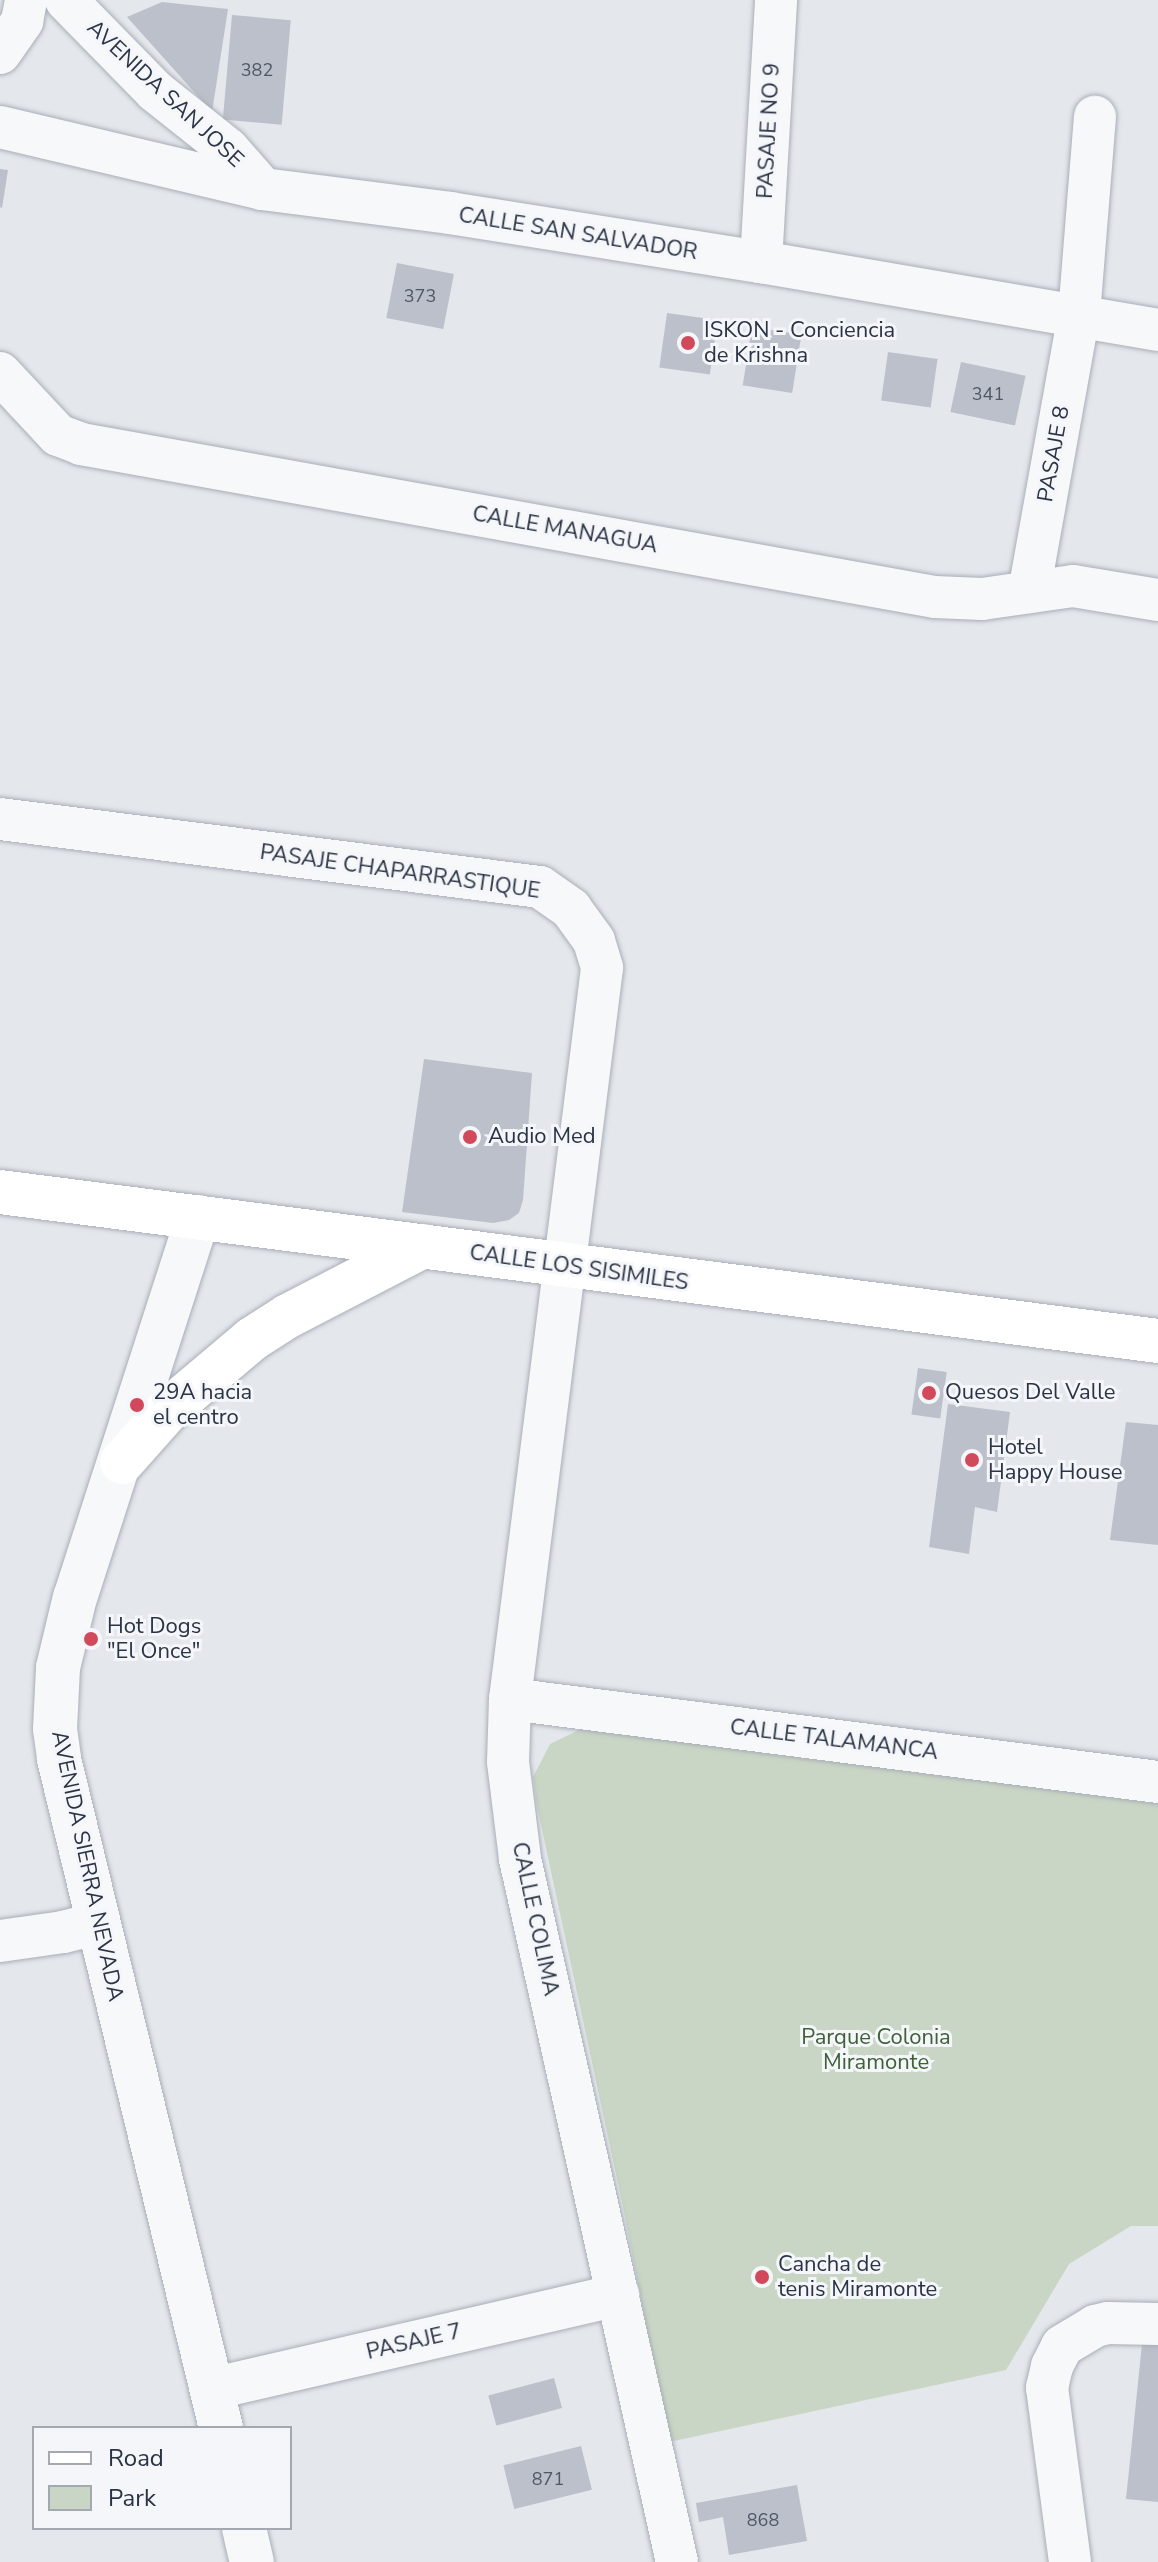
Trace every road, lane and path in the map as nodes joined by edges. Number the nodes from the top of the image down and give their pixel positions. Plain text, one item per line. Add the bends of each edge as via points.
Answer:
1 (26, 0) edge
2 (66, 0) edge
3 (776, 0) edge
4 (0, 53) edge
5 (1095, 117) dead end
6 (0, 127) edge
7 (263, 189) junction
8 (761, 262) junction
9 (1079, 315) junction
10 (1158, 330) edge
11 (0, 373) edge
12 (1029, 592) junction
13 (1158, 600) edge
14 (0, 819) edge
15 (0, 1192) edge
16 (198, 1217) junction
17 (423, 1246) junction
18 (562, 1267) junction
19 (1158, 1341) edge
20 (122, 1462) junction
21 (510, 1699) junction
22 (1158, 1782) edge
23 (98, 1923) junction
24 (0, 1941) edge
25 (618, 2295) junction
26 (1158, 2324) edge
27 (216, 2408) edge
28 (244, 2530) edge
29 (252, 2562) edge
30 (677, 2562) edge
31 (1070, 2562) edge

1 - 4 street via 22,21
2 - 7 street, AVENIDA SAN JOSE via 155,91 228,149
3 - 8 street, PASAJE NO 9
5 - 9 street, PASAJE 8
6 - 7 street, CALLE SAN SALVADOR
7 - 8 street, CALLE SAN SALVADOR
8 - 9 street, CALLE SAN SALVADOR
9 - 10 street, CALLE SAN SALVADOR
9 - 12 street, PASAJE 8
11 - 12 street, CALLE MANAGUA via 58,435 81,444 935,597 982,599
12 - 13 street, CALLE MANAGUA via 1073,586
14 - 18 street, PASAJE CHAPARRASTIQUE via 540,887 559,899 584,923 602,968
15 - 16 main road, CALLE LOS SISIMILES
16 - 17 main road, CALLE LOS SISIMILES
16 - 20 street, AVENIDA SIERRA NEVADA
17 - 18 main road, CALLE LOS SISIMILES
17 - 20 main road via 252,1339 168,1410
18 - 19 main road, CALLE LOS SISIMILES
18 - 21 street, CALLE COLIMA
20 - 23 street, AVENIDA SIERRA NEVADA via 75,1597 56,1699 59,1759
21 - 22 street, CALLE TALAMANCA
21 - 25 street, CALLE COLIMA via 508,1762 520,1859
23 - 24 street
23 - 27 street, AVENIDA SIERRA NEVADA
25 - 27 street, PASAJE 7
25 - 30 street, CALLE COLIMA
26 - 31 street via 1108,2323 1072,2337 1052,2366 1047,2388
28 - 29 street

